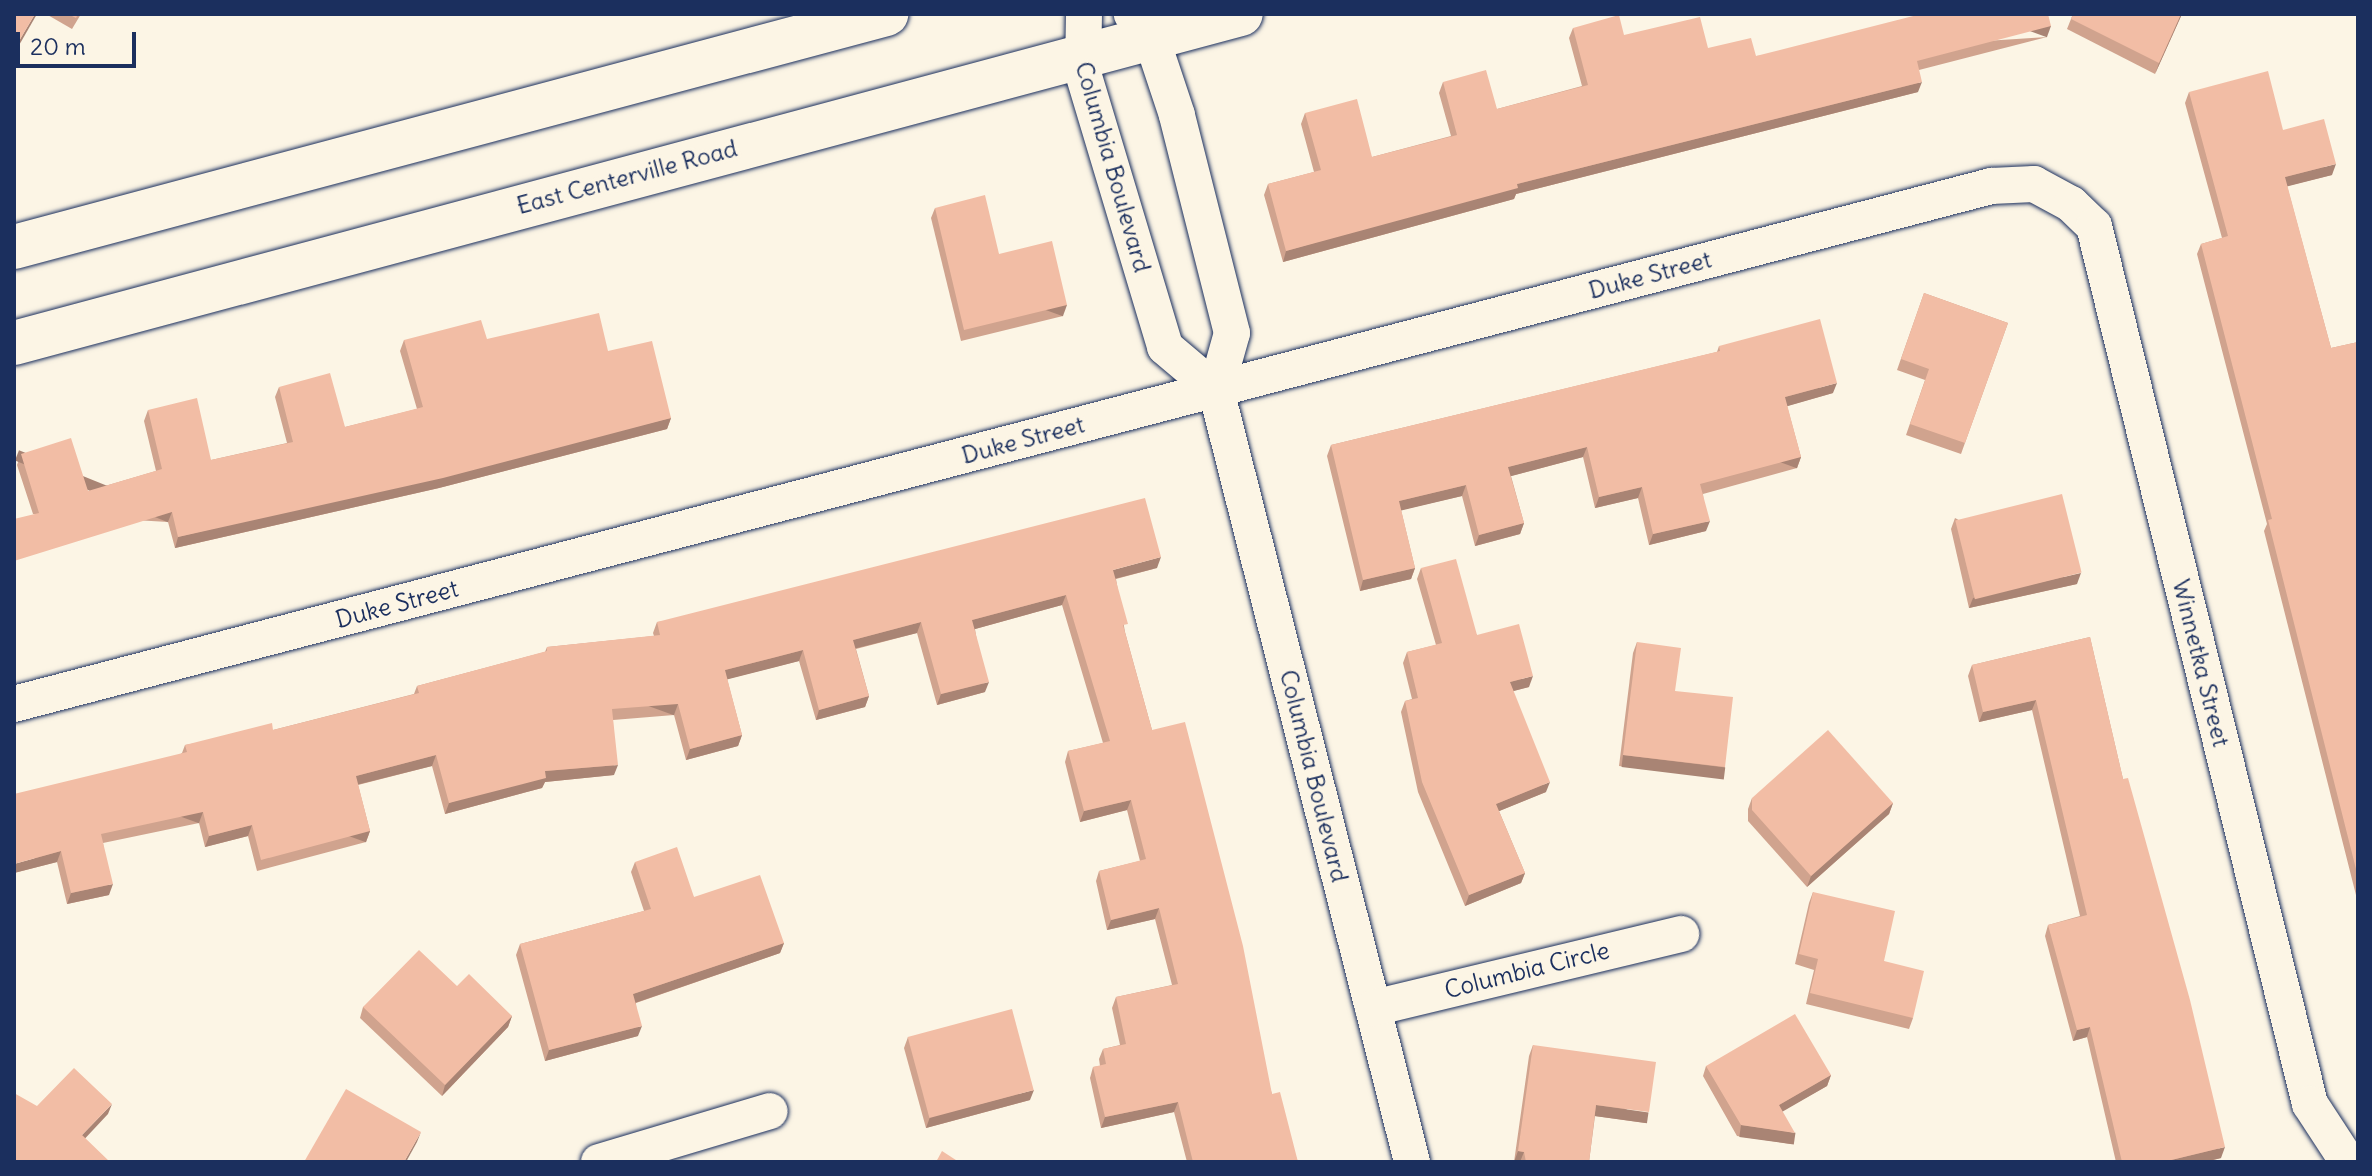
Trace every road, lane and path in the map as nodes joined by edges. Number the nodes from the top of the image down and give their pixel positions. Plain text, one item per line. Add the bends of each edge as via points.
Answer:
1 (886, 14) edge
2 (1241, 14) edge
3 (1141, 26) edge
4 (1082, 35) edge
5 (2034, 184) joint
6 (14, 247) edge
7 (14, 343) edge
8 (1216, 390) junction
9 (14, 704) edge
10 (1681, 934) dead end
11 (1373, 1008) junction
12 (770, 1111) dead end
13 (599, 1162) edge
14 (1412, 1162) edge
15 (2348, 1162) edge

1 - 6 main road
2 - 3 main road, East Centerville Road
3 - 4 main road, East Centerville Road
3 - 8 street, Columbia Boulevard via 1177,115 1232,333
4 - 7 main road, East Centerville Road
4 - 8 street, Columbia Boulevard via 1165,347
5 - 8 street, Duke Street via 1991,186
5 - 15 street, Winnetka Street via 2071,204 2094,226 2310,1104
8 - 9 street, Duke Street
8 - 11 street, Columbia Boulevard
10 - 11 street, Columbia Circle
11 - 14 street, Columbia Boulevard
12 - 13 street

